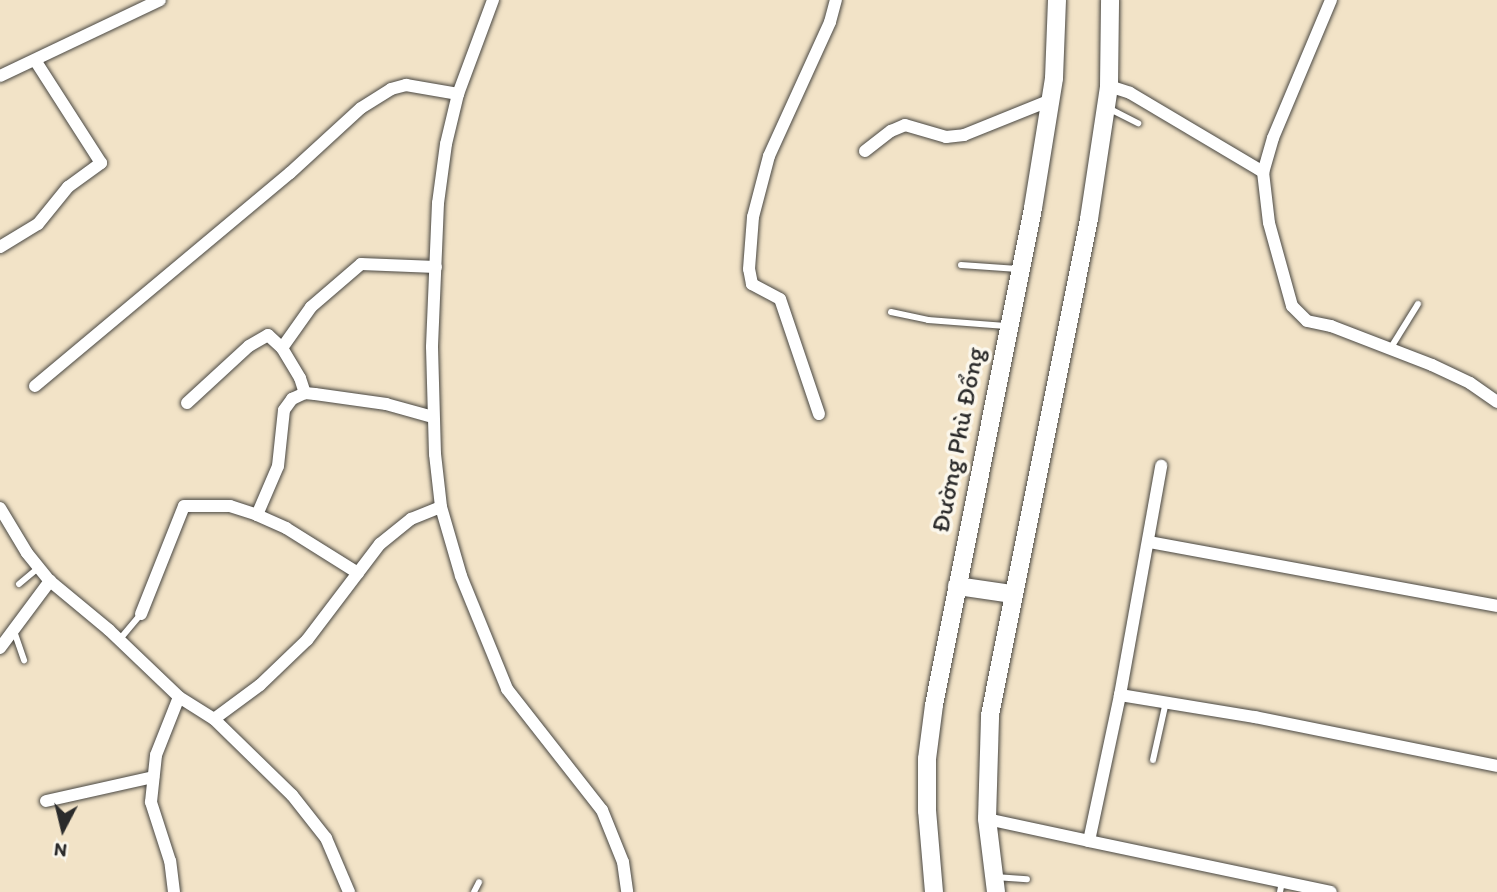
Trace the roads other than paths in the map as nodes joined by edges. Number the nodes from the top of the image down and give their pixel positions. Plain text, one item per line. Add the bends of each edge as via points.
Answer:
1 (160, 0) edge
2 (493, 0) edge
3 (836, 0) edge
4 (1056, 0) edge
5 (1110, 0) edge
6 (1331, 0) edge
7 (35, 60) junction
8 (0, 76) edge
9 (1109, 86) junction
10 (458, 94) junction
11 (1051, 100) junction
12 (1106, 107) junction
13 (1138, 124) dead end
14 (865, 150) dead end
15 (1263, 172) junction
16 (0, 247) edge
17 (961, 265) dead end
18 (436, 267) junction
19 (1020, 269) junction
20 (1418, 304) dead end
21 (891, 312) dead end
22 (1007, 327) junction
23 (282, 348) junction
24 (1390, 349) junction
25 (35, 386) dead end
26 (305, 393) junction
27 (1497, 402) edge
28 (187, 403) dead end
29 (819, 414) dead end
30 (433, 417) junction
31 (1161, 466) dead end
32 (441, 507) junction
33 (0, 508) edge
34 (257, 515) junction
35 (1149, 542) junction
36 (37, 568) junction
37 (358, 573) junction
38 (50, 581) junction
39 (19, 584) dead end
40 (957, 586) junction
41 (1012, 594) junction
42 (1497, 606) edge
43 (141, 614) joint
44 (13, 629) junction
45 (120, 640) junction
46 (0, 648) edge
47 (24, 660) dead end
48 (1120, 695) junction
49 (179, 697) junction
50 (1166, 702) junction
51 (214, 719) junction
52 (1153, 760) dead end
53 (1497, 765) edge
54 (153, 777) junction
55 (46, 801) dead end
56 (987, 819) junction
57 (1089, 841) junction
58 (1027, 879) dead end
59 (479, 882) dead end
60 (994, 885) edge
61 (1281, 887) edge
62 (174, 892) edge
63 (349, 892) edge
64 (474, 892) edge
65 (627, 892) edge
66 (934, 892) edge
67 (1331, 892) edge

1 - 7 street
2 - 10 street
3 - 29 street via 769,156 753,217 749,269 752,284 780,299
4 - 11 main road, Đường Phù Đổng via 1058,42
5 - 9 main road
6 - 15 street
7 - 8 street
7 - 16 street via 101,163 68,187 38,224
9 - 12 main road
9 - 15 street via 1130,93
10 - 18 street via 438,203
10 - 25 street via 406,85 361,108
11 - 14 street via 964,135 946,136 905,125
11 - 19 main road, Đường Phù Đổng
12 - 13 lane
12 - 41 main road via 1089,219
15 - 24 street via 1269,223 1292,306 1307,321
17 - 19 lane
18 - 23 street via 361,264 311,307
18 - 30 street
19 - 22 main road, Đường Phù Đổng
20 - 24 lane
21 - 22 lane
22 - 40 main road, Đường Phù Đổng
23 - 26 street
23 - 28 street via 270,336 263,336
24 - 27 street via 1470,383
26 - 30 street via 386,404
26 - 34 street via 292,399 284,410 278,466
30 - 32 street
31 - 35 street
32 - 37 street via 411,519 380,544
32 - 65 street via 461,576 507,689 602,810 623,862
33 - 36 street
34 - 37 street
34 - 43 street via 230,506 184,506
35 - 42 street
35 - 48 street
36 - 38 street
36 - 39 lane
37 - 51 street via 307,640 260,685
38 - 44 street
38 - 45 street
40 - 41 main road
40 - 66 main road, Đường Phù Đổng via 927,759
41 - 56 main road via 990,715
43 - 45 lane
44 - 46 street
44 - 47 lane
45 - 49 street
48 - 50 street
48 - 57 street
49 - 51 street
49 - 54 street via 156,755
50 - 52 lane
50 - 53 street
51 - 63 street via 292,795 315,824 334,853
54 - 55 street
54 - 62 street via 152,812 165,840
56 - 57 street
56 - 60 main road
57 - 61 street
58 - 60 lane
59 - 64 lane
61 - 67 street

